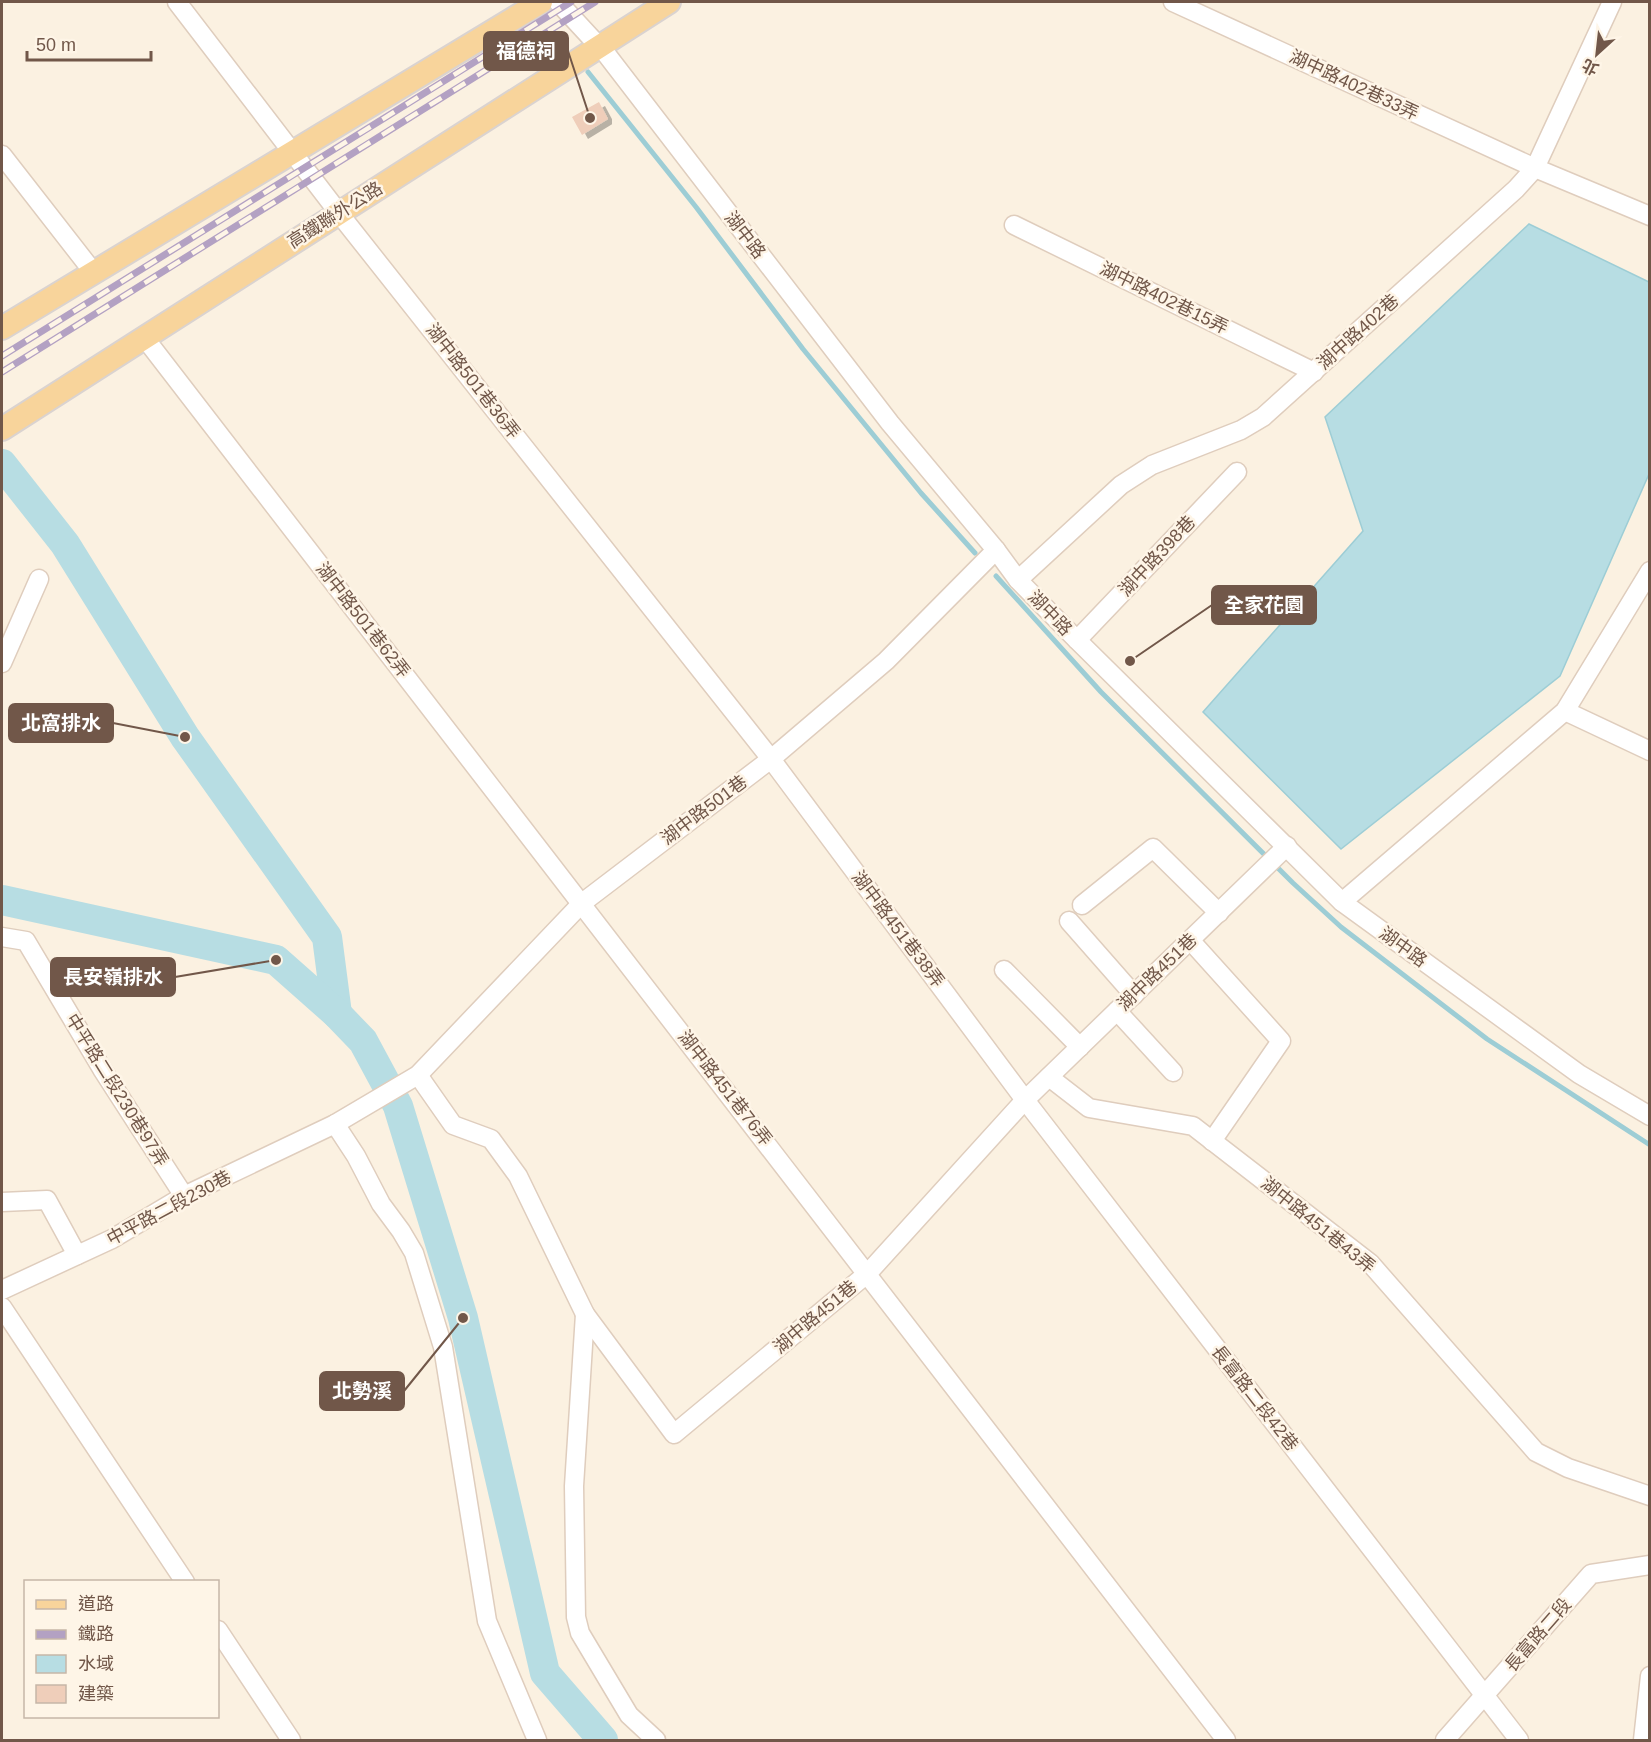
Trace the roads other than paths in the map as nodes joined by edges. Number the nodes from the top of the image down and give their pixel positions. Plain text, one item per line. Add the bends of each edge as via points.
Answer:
1 (177, 2) edge
2 (541, 2) edge
3 (558, 2) edge
4 (669, 2) edge
5 (1173, 2) edge
6 (1612, 2) edge
7 (600, 47) junction
8 (293, 152) junction
9 (2, 155) edge
10 (1535, 168) junction
11 (339, 213) junction
12 (1650, 216) edge
13 (1014, 225) dead end
14 (94, 273) junction
15 (2, 328) edge
16 (144, 337) junction
17 (1314, 372) junction
18 (9, 424) edge
19 (1236, 472) dead end
20 (996, 550) junction
21 (1650, 572) edge
22 (39, 579) dead end
23 (1018, 580) junction
24 (1077, 640) junction
25 (2, 663) edge
26 (1565, 711) junction
27 (1650, 752) edge
28 (771, 759) junction
29 (1287, 846) junction
30 (1342, 902) junction
31 (582, 903) junction
32 (1082, 905) dead end
33 (1219, 913) junction
34 (1069, 921) dead end
35 (2, 937) edge
36 (1190, 940) junction
37 (1004, 970) dead end
38 (1134, 995) junction
39 (1117, 1011) junction
40 (1080, 1047) junction
41 (1173, 1072) dead end
42 (418, 1075) junction
43 (1049, 1077) junction
44 (1025, 1100) junction
45 (1650, 1116) edge
46 (335, 1124) junction
47 (1212, 1141) junction
48 (184, 1196) junction
49 (2, 1202) edge
50 (77, 1255) junction
51 (868, 1273) junction
52 (2, 1290) edge
53 (2, 1307) edge
54 (585, 1314) junction
55 (1650, 1496) edge
56 (1650, 1565) edge
57 (184, 1580) edge
58 (219, 1632) edge
59 (1650, 1676) edge
60 (1485, 1696) junction
61 (291, 1740) edge
62 (537, 1740) edge
63 (656, 1740) edge
64 (1226, 1740) edge
65 (1445, 1740) edge
66 (1519, 1740) edge
67 (1643, 1740) edge

1 - 8 street, 湖中路501巷36弄
2 - 8 main road
3 - 7 street, 湖中路
4 - 7 main road, 高鐵聯外公路
5 - 10 street, 湖中路402巷33弄
6 - 10 street, 湖中路402巷
7 - 11 main road, 高鐵聯外公路
7 - 20 street, 湖中路 via 890,423
8 - 11 street, 湖中路501巷36弄
8 - 14 main road
9 - 14 street
10 - 12 street, 湖中路402巷33弄
10 - 17 street, 湖中路402巷
11 - 16 main road, 高鐵聯外公路
11 - 28 street, 湖中路501巷36弄
13 - 17 street, 湖中路402巷15弄
14 - 15 main road
16 - 18 main road, 高鐵聯外公路
16 - 31 street, 湖中路501巷62弄
17 - 23 street, 湖中路402巷 via 1263,417 1241,430 1152,465 1121,485
19 - 24 street, 湖中路398巷
20 - 23 street, 湖中路
20 - 28 street, 湖中路501巷 via 886,662
21 - 26 street
22 - 25 street
23 - 24 street, 湖中路
24 - 29 street, 湖中路
26 - 27 street
26 - 30 street
28 - 31 street, 湖中路501巷
28 - 44 street, 湖中路451巷38弄
29 - 30 street, 湖中路
29 - 33 street, 湖中路451巷
30 - 45 street, 湖中路 via 1579,1074
31 - 42 street, 湖中路501巷
31 - 51 street, 湖中路451巷76弄
32 - 33 street via 1153,848
33 - 36 street, 湖中路451巷
34 - 38 street
35 - 48 street, 中平路二段230巷97弄 via 26,942
36 - 38 street, 湖中路451巷
36 - 47 street via 1281,1041
37 - 40 street
38 - 39 street, 湖中路451巷
39 - 40 street, 湖中路451巷
39 - 41 street
40 - 43 street, 湖中路451巷
42 - 46 street, 中平路二段230巷
42 - 54 street, 湖中路451巷 via 453,1125 491,1139 518,1176
43 - 44 street, 湖中路451巷
43 - 47 street, 湖中路451巷43弄 via 1089,1108 1193,1126
44 - 51 street, 湖中路451巷
44 - 60 street, 長富路二段42巷
46 - 48 street, 中平路二段230巷
46 - 62 street via 414,1253 443,1347 487,1621
47 - 55 street, 湖中路451巷43弄 via 1370,1263 1536,1452 1568,1468
48 - 50 street, 中平路二段230巷
49 - 50 street via 47,1200
50 - 52 street, 中平路二段230巷
51 - 54 street, 湖中路451巷 via 674,1434
51 - 64 street, 湖中路451巷76弄
53 - 57 street
54 - 63 street via 574,1486 576,1617 580,1633 629,1715
56 - 60 street, 長富路二段 via 1591,1574
58 - 61 street
59 - 67 street
60 - 65 street, 長富路二段
60 - 66 street, 長富路二段42巷

